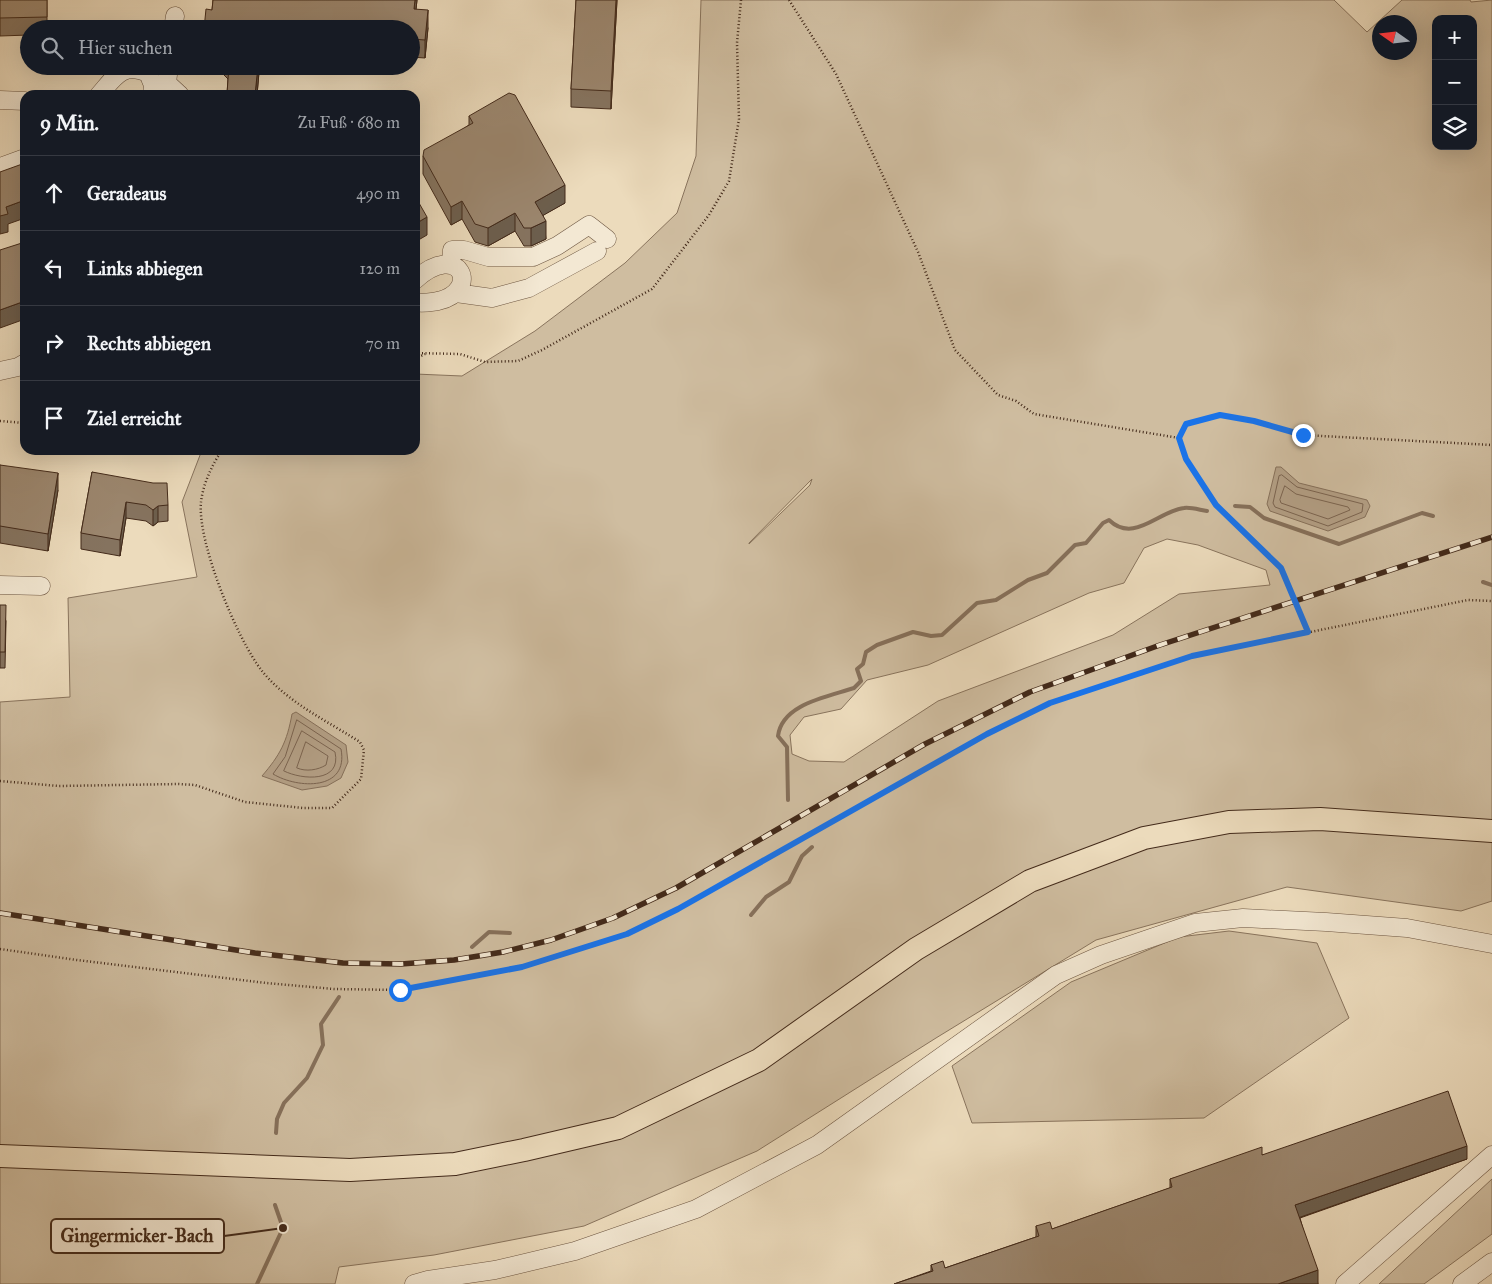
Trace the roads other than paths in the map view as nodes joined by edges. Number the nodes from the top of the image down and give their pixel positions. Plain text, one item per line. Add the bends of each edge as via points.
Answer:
1 (116, 75) edge
2 (151, 75) edge
3 (165, 85) edge
4 (103, 90) edge
5 (0, 100) edge
6 (20, 101) edge
7 (20, 160) edge
8 (0, 167) edge
9 (451, 264) junction
10 (420, 277) edge
11 (456, 293) junction
12 (420, 302) edge
13 (20, 366) edge
14 (0, 371) edge
15 (0, 585) edge
16 (41, 586) dead end
17 (1492, 831) edge
18 (1492, 944) edge
19 (1492, 1155) edge
20 (0, 1156) edge
21 (1492, 1262) edge
22 (414, 1284) edge
23 (1345, 1284) edge
24 (1462, 1284) edge

1 - 4 street
2 - 3 street
5 - 6 street
7 - 8 street
9 - 10 street via 437,265
9 - 11 street via 458,268 462,277
9 - 11 street via 452,250 488,257 533,257 590,225 602,245 529,288 492,298
11 - 12 street via 436,301
13 - 14 street
15 - 16 street
17 - 20 main road via 1320,819 1229,822 1144,838 1030,880 916,949 759,1060 618,1128 524,1150 455,1164 350,1170
18 - 22 street via 1407,928 1326,922 1243,918 1195,924 1100,955 1056,976 817,1145 696,1210 575,1251 495,1270
19 - 23 street
21 - 24 street

